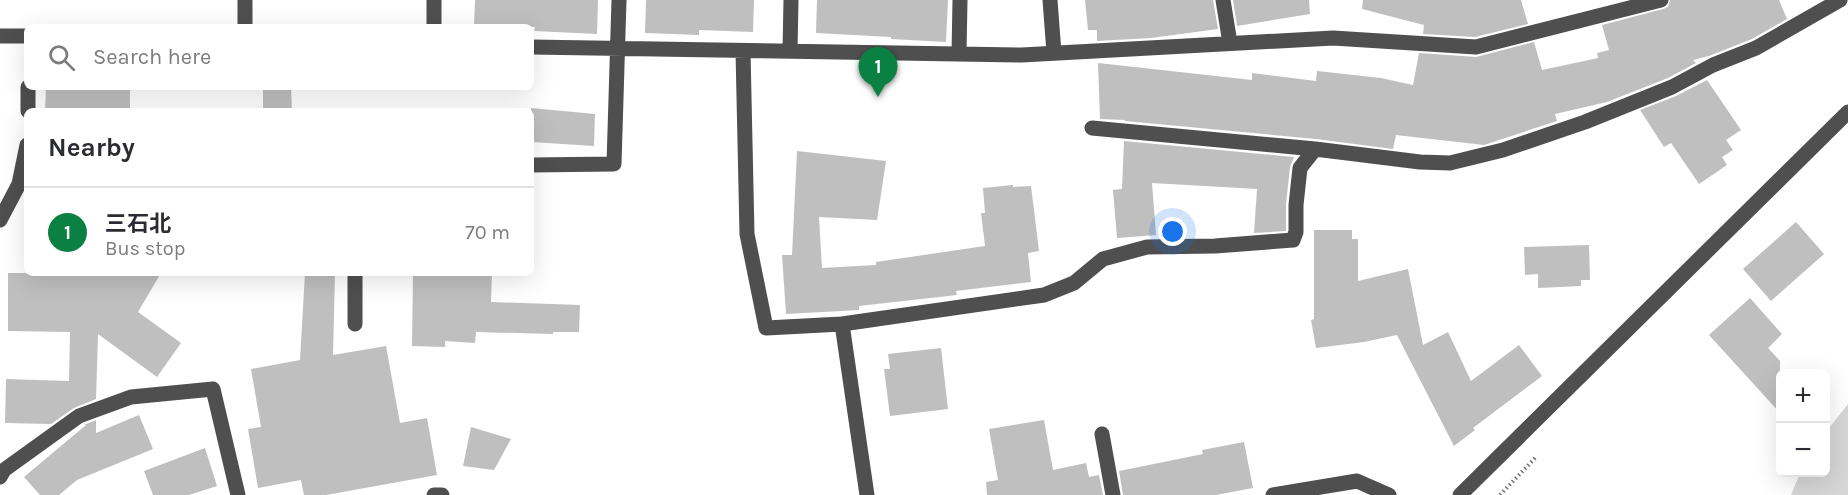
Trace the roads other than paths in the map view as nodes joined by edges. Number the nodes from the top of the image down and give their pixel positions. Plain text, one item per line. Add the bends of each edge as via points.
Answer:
1 (245, 0) edge
2 (434, 0) edge
3 (619, 0) edge
4 (791, 0) edge
5 (960, 0) edge
6 (1050, 0) edge
7 (1223, 0) edge
8 (1661, 0) edge
9 (1840, 0) edge
10 (245, 24) edge
11 (434, 24) edge
12 (0, 36) edge
13 (24, 36) edge
14 (1230, 43) junction
15 (534, 47) edge
16 (619, 49) junction
17 (742, 51) junction
18 (790, 51) junction
19 (1054, 53) junction
20 (959, 54) junction
21 (28, 90) edge
22 (28, 108) edge
23 (1848, 112) edge
24 (1092, 128) dead end
25 (1315, 149) junction
26 (24, 160) edge
27 (534, 165) edge
28 (0, 220) edge
29 (355, 276) edge
30 (355, 324) dead end
31 (842, 324) junction
32 (1102, 434) dead end
33 (2, 468) edge
34 (238, 495) edge
35 (434, 495) edge
36 (442, 495) edge
37 (867, 495) edge
38 (1113, 495) edge
39 (1273, 495) edge
40 (1389, 495) edge
41 (1460, 495) edge

1 - 10 street
2 - 11 street
3 - 16 street
4 - 18 street
5 - 20 street
6 - 19 street
7 - 14 street
8 - 14 street via 1476,47 1333,38
9 - 25 street via 1756,48 1672,87 1503,150 1440,163
12 - 13 street
14 - 19 street
15 - 16 street
16 - 17 street
16 - 27 street via 614,164
17 - 18 street
17 - 31 street via 747,234 766,328
18 - 20 street
19 - 20 street
21 - 22 street
23 - 41 street
24 - 25 street
25 - 31 street via 1300,168 1293,240 1147,247 1103,259 1074,283 1044,295
26 - 28 street via 19,184
29 - 30 street
31 - 37 street
32 - 38 street
33 - 34 street via 79,416 131,397 213,389
35 - 36 street
39 - 40 street via 1357,481

